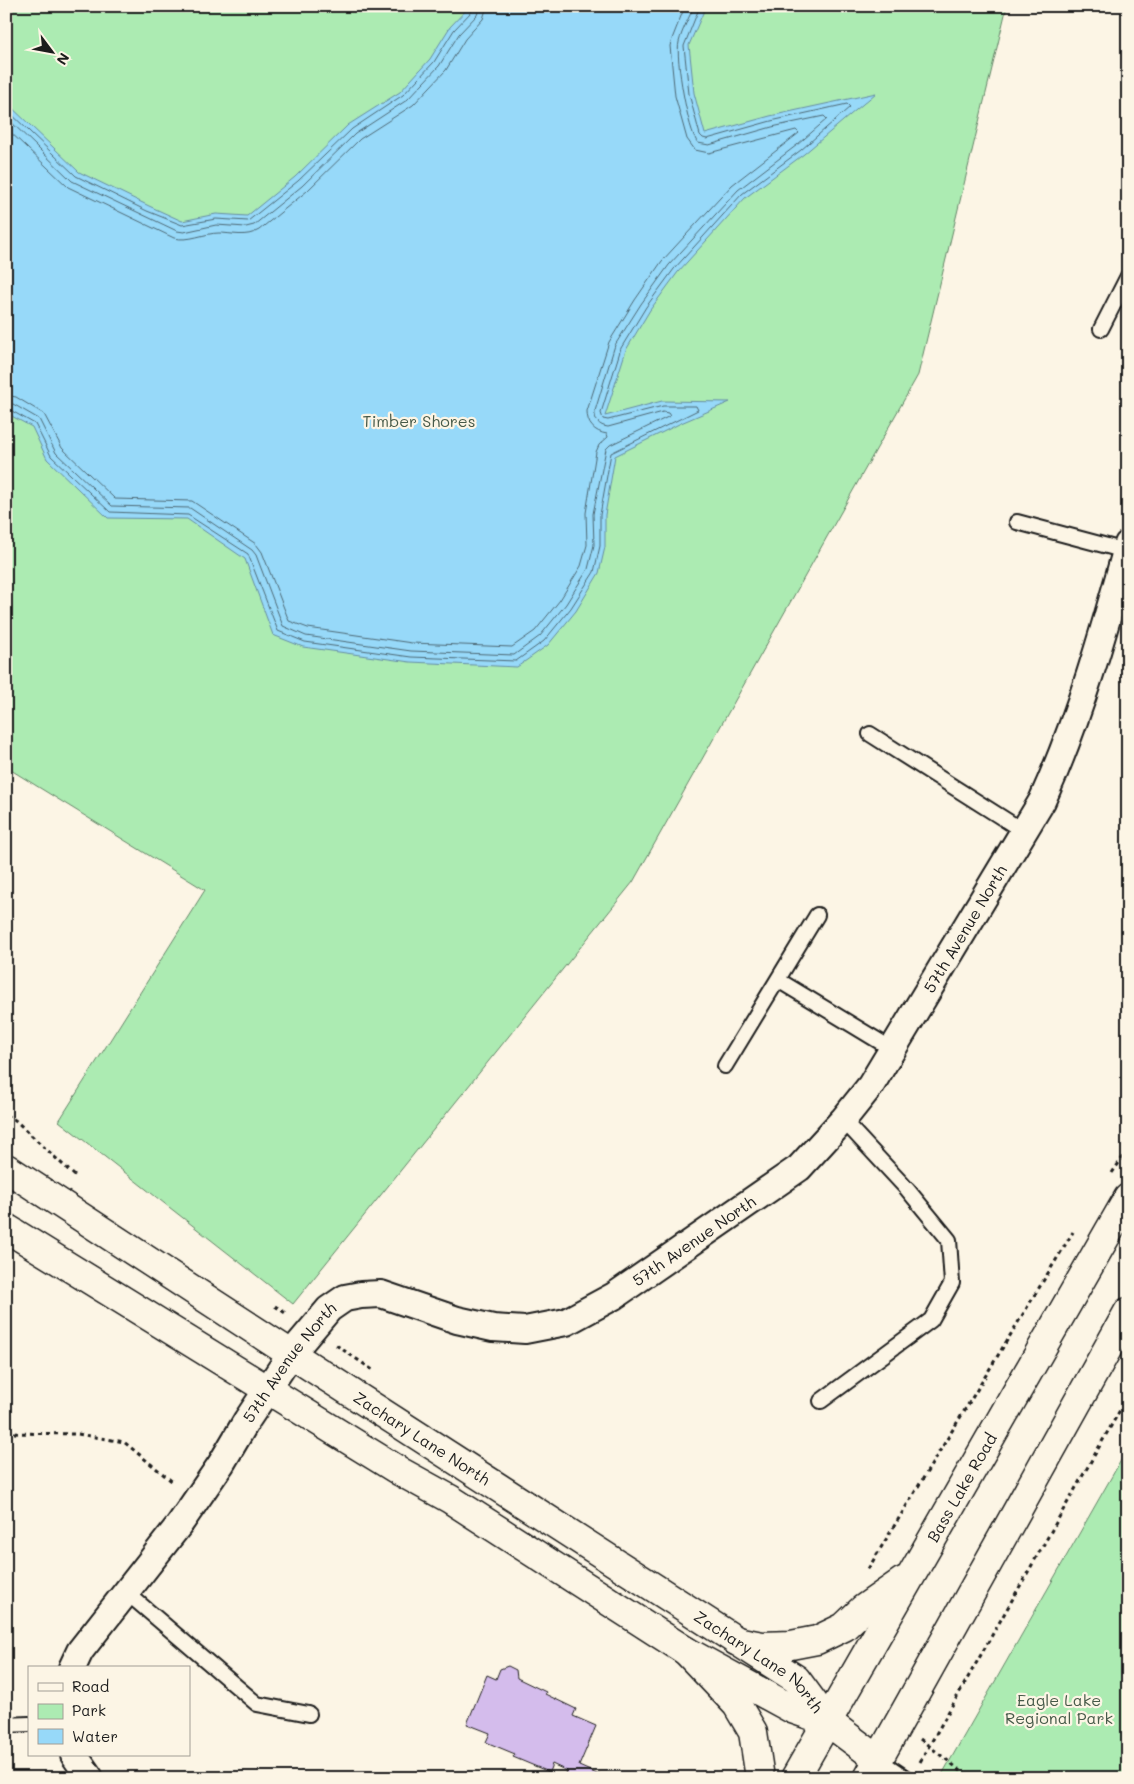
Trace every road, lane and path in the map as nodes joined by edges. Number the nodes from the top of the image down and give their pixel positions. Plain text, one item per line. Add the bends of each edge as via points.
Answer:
1 (1128, 276) edge
2 (1101, 329) dead end
3 (1017, 522) dead end
4 (1127, 547) edge
5 (870, 734) dead end
6 (1023, 832) junction
7 (817, 914) dead end
8 (778, 980) junction
9 (892, 1049) junction
10 (725, 1066) dead end
11 (843, 1120) junction
12 (1128, 1150) edge
13 (6, 1168) edge
14 (1112, 1174) dead end
15 (1128, 1198) edge
16 (6, 1228) edge
17 (1074, 1230) dead end
18 (1128, 1312) edge
19 (291, 1354) junction
20 (268, 1389) junction
21 (1128, 1396) edge
22 (821, 1401) dead end
23 (6, 1433) edge
24 (195, 1501) junction
25 (865, 1575) dead end
26 (910, 1576) junction
27 (126, 1592) junction
28 (736, 1641) junction
29 (686, 1651) junction
30 (73, 1666) edge
31 (309, 1714) dead end
32 (827, 1721) junction
33 (28, 1724) edge
34 (6, 1725) edge
35 (928, 1746) junction
36 (75, 1756) edge
37 (874, 1769) edge
38 (911, 1774) edge
39 (90, 1778) edge
40 (760, 1778) edge
41 (796, 1778) edge
42 (970, 1778) edge

1 - 2 lane
3 - 4 lane
4 - 6 street, 57th Avenue North via 1060,761 1042,801
5 - 6 lane
6 - 9 street, 57th Avenue North
7 - 8 lane
8 - 9 lane
8 - 10 lane
9 - 11 street, 57th Avenue North via 871,1085
11 - 19 street, 57th Avenue North via 799,1168 614,1296 566,1322 525,1330 493,1328 457,1320 381,1294 361,1295 345,1298 329,1309
11 - 22 lane via 950,1240 952,1283 931,1320
12 - 14 path
13 - 19 street, Zachary Lane North
15 - 26 street, Bass Lake Road
16 - 20 street, Zachary Lane North
17 - 25 path
18 - 37 street
19 - 20 street, 57th Avenue North
19 - 28 street, Zachary Lane North
20 - 24 street, 57th Avenue North
20 - 29 street, Zachary Lane North via 450,1499
21 - 35 path
23 - 24 path via 78,1434 124,1442
24 - 27 street, 57th Avenue North
26 - 28 street via 844,1628 817,1640 762,1646
26 - 32 street, Bass Lake Road
27 - 30 street, 57th Avenue North via 80,1651
27 - 31 lane via 257,1704
28 - 32 street, Zachary Lane North via 796,1679
29 - 32 street, Zachary Lane North via 792,1709
29 - 40 street via 737,1705 753,1732
32 - 37 street, Zachary Lane North
32 - 41 street, Bass Lake Road
33 - 34 lane
35 - 38 path
35 - 42 path
36 - 39 street
37 - 38 lane

